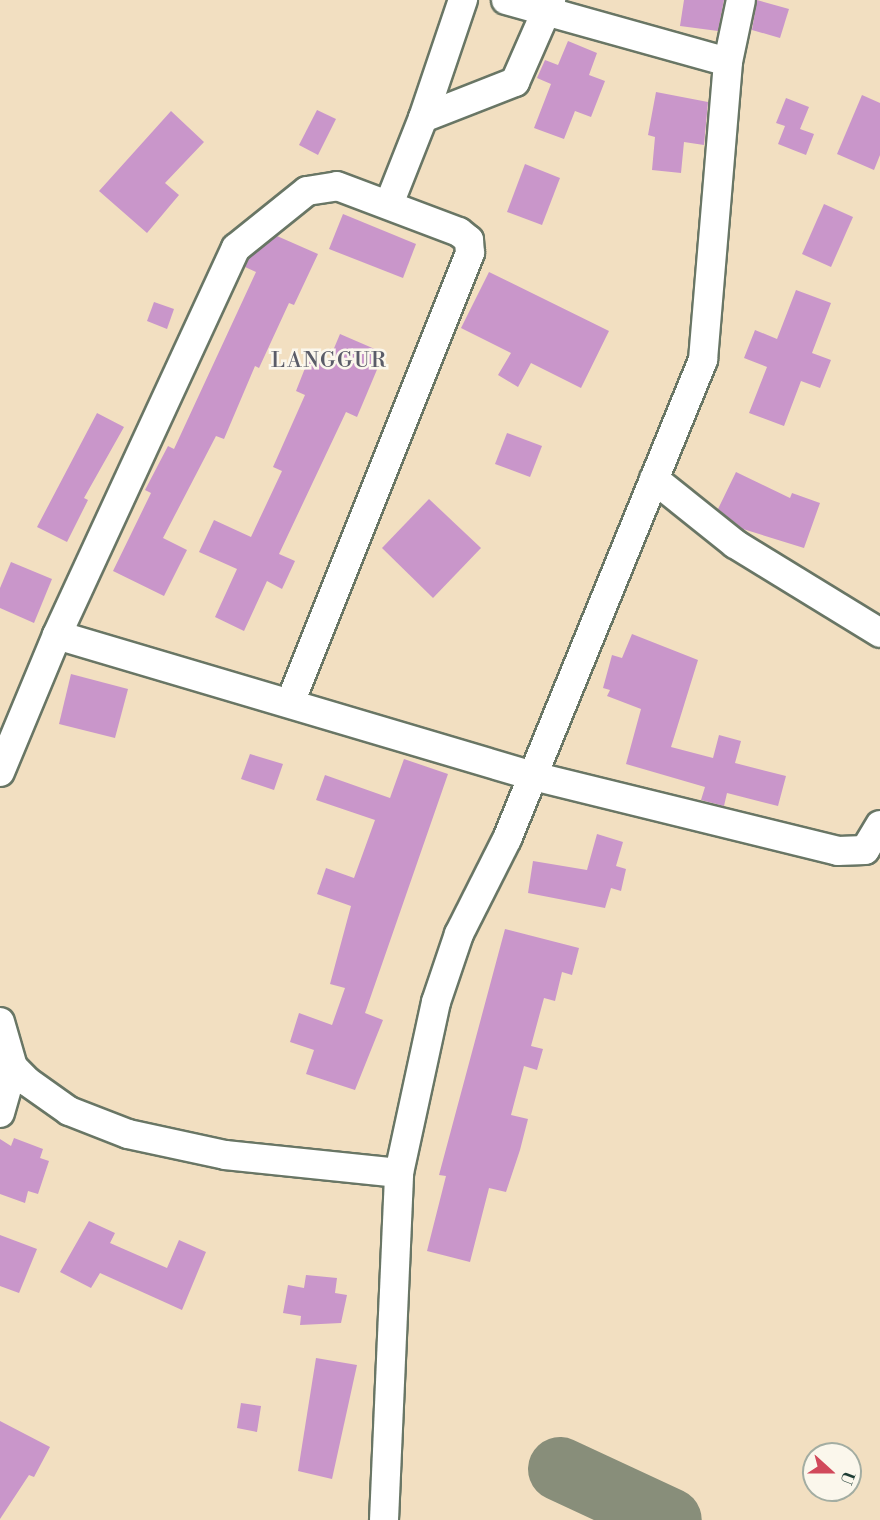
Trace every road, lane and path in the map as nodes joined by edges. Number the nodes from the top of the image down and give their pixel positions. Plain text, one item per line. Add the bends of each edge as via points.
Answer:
1 (463, 0) edge
2 (506, 0) edge
3 (741, 0) edge
4 (549, 6) edge
5 (728, 62) junction
6 (423, 118) junction
7 (389, 204) junction
8 (654, 479) junction
9 (880, 633) edge
10 (57, 635) junction
11 (290, 703) junction
12 (0, 772) edge
13 (532, 776) junction
14 (880, 825) edge
15 (0, 1022) edge
16 (13, 1068) junction
17 (0, 1113) edge
18 (399, 1173) junction
19 (384, 1520) edge

1 - 6 street
2 - 4 street
3 - 5 street
4 - 5 street
4 - 6 street via 516,82
5 - 8 street via 703,360
6 - 7 street
7 - 10 street via 338,186 317,186 236,248
7 - 11 street via 465,235 470,253
8 - 9 street via 735,544
8 - 13 street
10 - 11 street
10 - 12 street
11 - 13 street
13 - 14 street via 838,851 866,850
13 - 18 street via 447,966
15 - 16 street
16 - 17 street
16 - 18 street via 60,1106 153,1143
18 - 19 street

